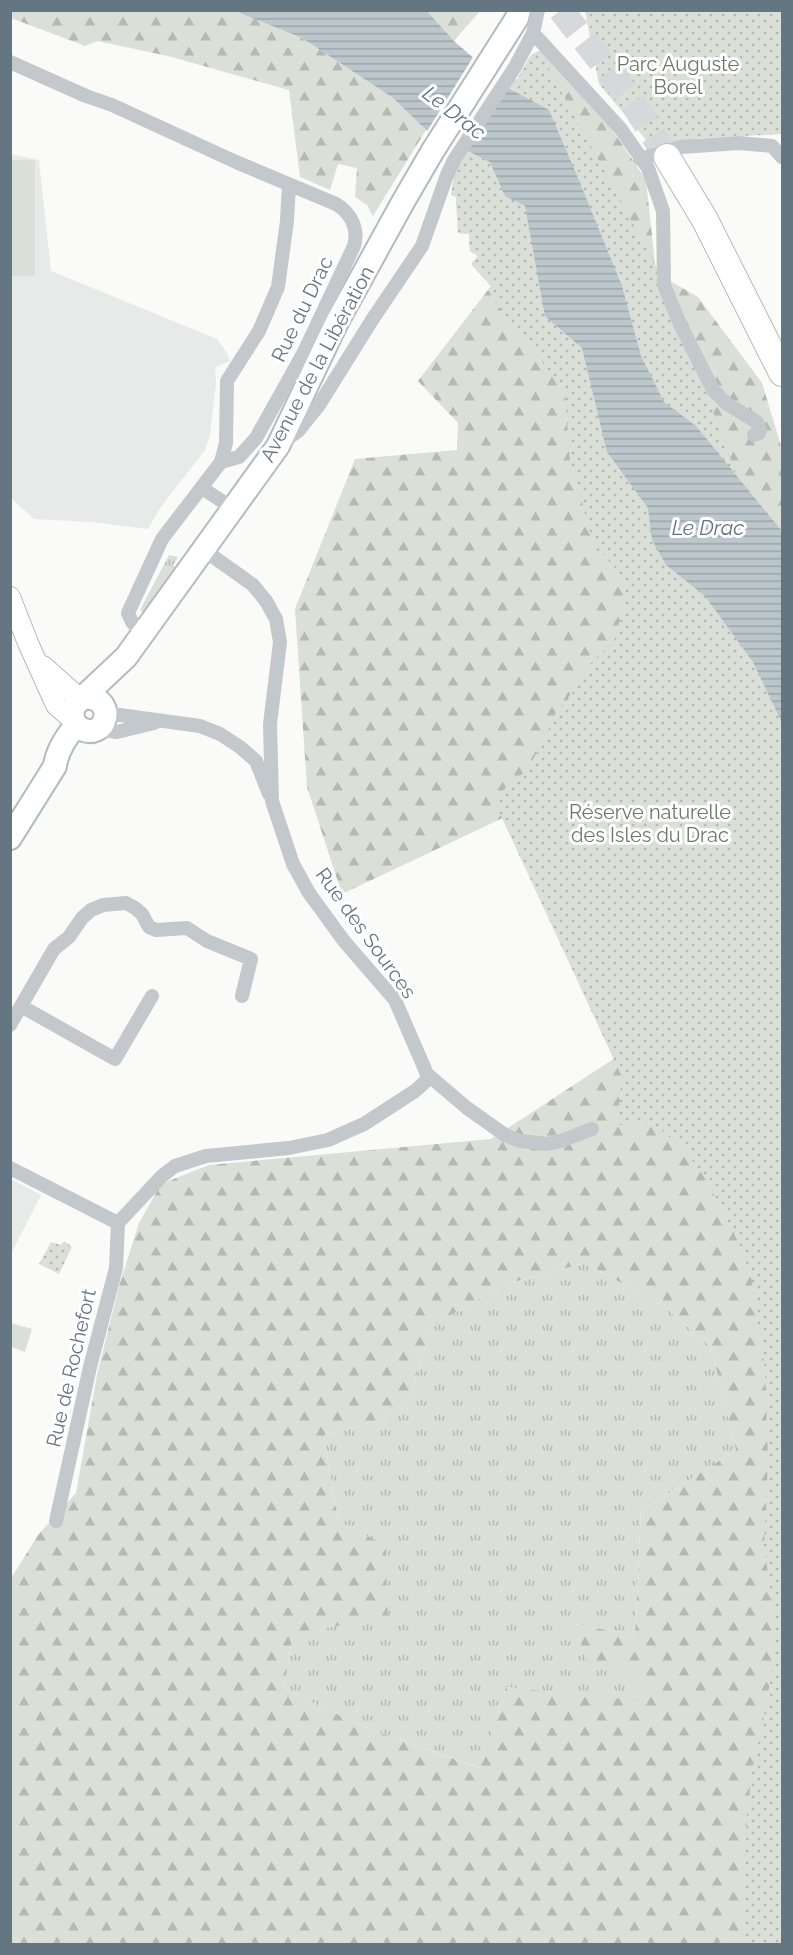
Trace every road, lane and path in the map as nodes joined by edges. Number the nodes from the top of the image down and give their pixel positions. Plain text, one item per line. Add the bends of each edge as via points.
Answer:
1 (519, 10) edge
2 (538, 10) edge
3 (533, 33) junction
4 (10, 62) edge
5 (667, 157) tunnel mouth
6 (783, 157) edge
7 (640, 159) junction
8 (289, 185) junction
9 (783, 373) edge
10 (754, 435) dead end
11 (278, 446) junction
12 (221, 462) junction
13 (202, 488) junction
14 (234, 509) junction
15 (204, 550) junction
16 (10, 597) edge
17 (142, 633) junction
18 (89, 716) junction
19 (272, 801) junction
20 (10, 838) edge
21 (152, 996) dead end
22 (242, 996) dead end
23 (21, 1006) junction
24 (10, 1025) edge
25 (427, 1074) junction
26 (592, 1129) dead end
27 (10, 1168) edge
28 (118, 1223) junction
29 (56, 1521) dead end

1 - 11 main road, Avenue de la Libération via 432,152 337,322
2 - 3 street
3 - 7 street via 620,128
3 - 11 street via 516,67 454,160 422,246 319,405 298,431
4 - 8 street, Rue du Drac
5 - 9 highway via 705,219
6 - 7 street via 772,146 739,143 681,147
7 - 10 street via 648,168 663,211 664,285 679,322 713,390 727,404 757,422 760,430
8 - 12 street, Rue du Drac via 278,287 259,331 227,381 226,442
8 - 12 street, Rue du Drac via 336,204 347,213 356,234 354,246 303,354 256,438 239,457
11 - 14 main road, Avenue de la Libération
12 - 13 street, Rue du Drac
13 - 14 street
13 - 17 street, Rue du Drac via 162,539 128,613
14 - 15 main road, Avenue de la Libération
15 - 17 main road, Avenue de la Libération
15 - 19 street, Rue des Sources via 253,585 276,619 280,642 270,724
16 - 18 main road via 36,660
17 - 18 main road, Avenue de la Libération
18 - 19 street via 117,732 159,722 200,726 220,734 256,761
18 - 20 main road, Avenue de la Libération via 62,744 55,766
19 - 25 street, Rue des Sources via 293,864 309,893 394,1000
21 - 23 street via 115,1059
22 - 23 street via 251,959 187,928 148,927 135,908 114,903 91,910 54,949
23 - 24 street
25 - 26 street, Rue des Sources via 467,1108 520,1141 547,1144
25 - 28 street via 426,1081 415,1091 364,1124 328,1140 206,1156 175,1166
27 - 28 street
28 - 29 street, Rue de Rochefort via 116,1268

